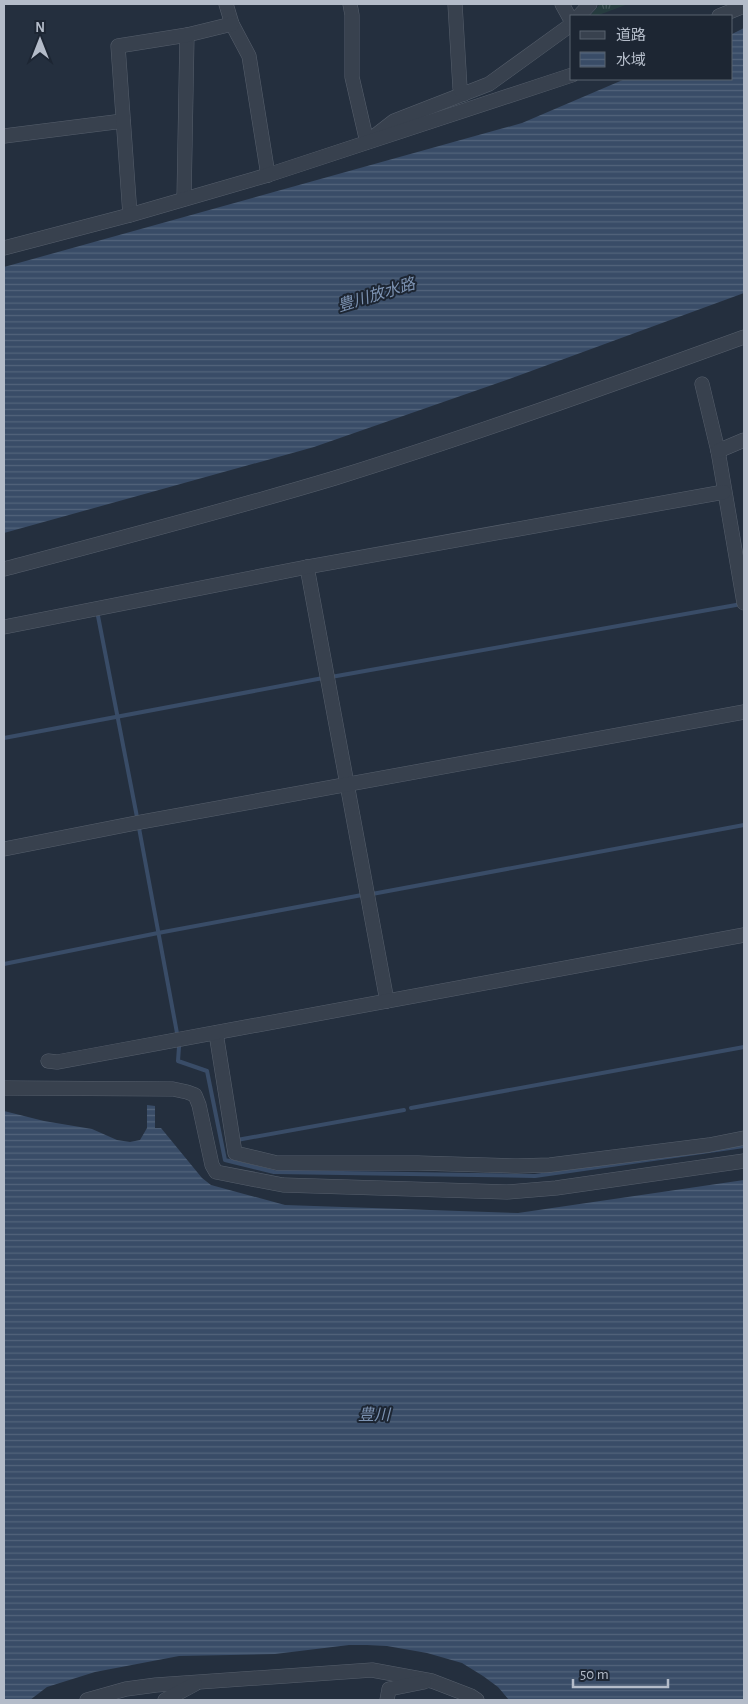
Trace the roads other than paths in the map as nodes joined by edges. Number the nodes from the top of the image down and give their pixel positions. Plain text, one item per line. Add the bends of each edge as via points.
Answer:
1 (226, 4) edge
2 (350, 4) edge
3 (455, 4) edge
4 (562, 4) edge
5 (590, 4) edge
6 (744, 6) edge
7 (580, 15) edge
8 (722, 15) edge
9 (570, 19) edge
10 (232, 24) junction
11 (570, 24) edge
12 (187, 35) junction
13 (570, 76) edge
14 (464, 94) junction
15 (123, 121) junction
16 (4, 136) edge
17 (367, 142) junction
18 (268, 175) junction
19 (184, 199) junction
20 (130, 215) junction
21 (4, 248) edge
22 (744, 337) edge
23 (702, 384) dead end
24 (744, 440) edge
25 (718, 451) junction
26 (724, 492) junction
27 (307, 567) junction
28 (741, 567) edge
29 (4, 569) edge
30 (744, 603) edge
31 (4, 626) edge
32 (744, 712) edge
33 (348, 785) junction
34 (4, 849) edge
35 (744, 935) edge
36 (387, 1001) junction
37 (216, 1033) junction
38 (48, 1061) dead end
39 (4, 1088) edge
40 (744, 1138) edge
41 (744, 1161) edge
42 (432, 1680) junction
43 (201, 1681) junction
44 (87, 1700) edge
45 (165, 1700) edge
46 (387, 1700) edge
47 (477, 1700) edge

1 - 10 street
2 - 17 street via 352,77
3 - 14 street via 460,88
4 - 9 street
5 - 7 street
6 - 8 street
10 - 12 street
10 - 18 street via 250,56
11 - 14 street via 490,84
12 - 15 street via 118,46
12 - 19 street
13 - 17 street
14 - 17 street via 394,121
15 - 16 street
15 - 20 street
17 - 18 street
18 - 19 street
19 - 20 street
20 - 21 street
22 - 29 street via 552,407 334,478
23 - 25 street
24 - 25 street
25 - 26 street
26 - 27 street
26 - 28 street
27 - 31 street
27 - 33 street
28 - 30 street
32 - 33 street
33 - 34 street
33 - 36 street
35 - 36 street
36 - 37 street
37 - 38 street
37 - 40 street via 235,1153 277,1162 550,1165
39 - 41 street via 173,1089 187,1092 195,1095 199,1105 216,1172 283,1185 506,1192
42 - 43 street via 372,1670
42 - 46 street via 389,1688
42 - 47 street
43 - 44 street via 126,1689
43 - 45 street

